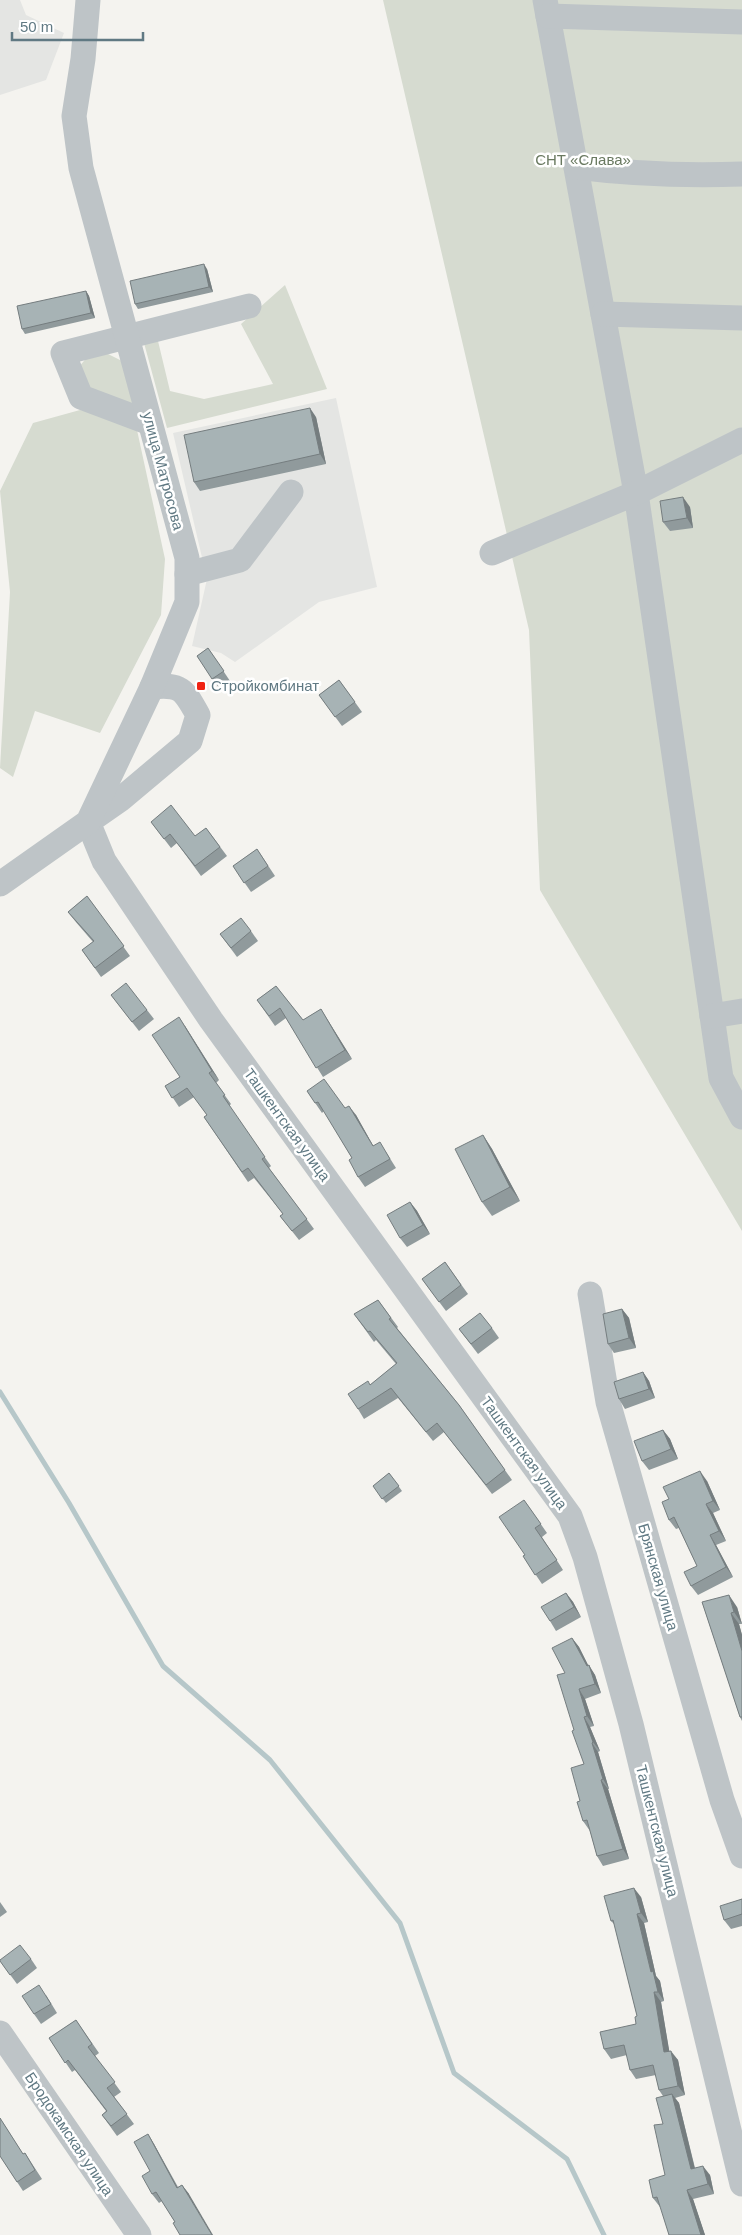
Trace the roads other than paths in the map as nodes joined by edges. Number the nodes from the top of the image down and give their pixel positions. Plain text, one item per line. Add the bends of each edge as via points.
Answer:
1 (88, 0) edge
2 (546, 8) edge
3 (742, 22) edge
4 (576, 167) junction
5 (742, 174) edge
6 (249, 306) dead end
7 (603, 314) junction
8 (742, 318) edge
9 (126, 337) junction
10 (150, 423) junction
11 (742, 440) edge
12 (291, 492) dead end
13 (636, 493) junction
14 (492, 553) dead end
15 (187, 574) junction
16 (152, 687) junction
17 (88, 822) junction
18 (0, 884) edge
19 (742, 1011) edge
20 (712, 1016) junction
21 (742, 1117) edge
22 (590, 1294) dead end
23 (742, 1856) edge
24 (0, 2033) edge
25 (742, 2184) edge
26 (139, 2235) edge

1 - 9 street, улица Матросова via 74,116 80,168
2 - 3 street
2 - 4 street
4 - 5 street via 681,176
4 - 7 street
6 - 9 street
7 - 8 street
7 - 13 street
9 - 10 street, улица Матросова
9 - 10 street via 63,354 81,397
10 - 15 street, улица Матросова via 187,558
11 - 13 street
12 - 15 street via 240,560
13 - 14 street
13 - 20 street
15 - 16 street, улица Матросова via 187,602
16 - 17 street, улица Матросова
16 - 17 street via 172,685 187,694 198,715 190,741 121,799
17 - 18 street, улица Матросова
17 - 25 street, Ташкентская улица via 104,861 211,1020 570,1516 585,1557 631,1724
19 - 20 street
20 - 21 street via 721,1078
22 - 23 street, Брянская улица via 608,1402 722,1800
24 - 26 street, Бродокамская улица

